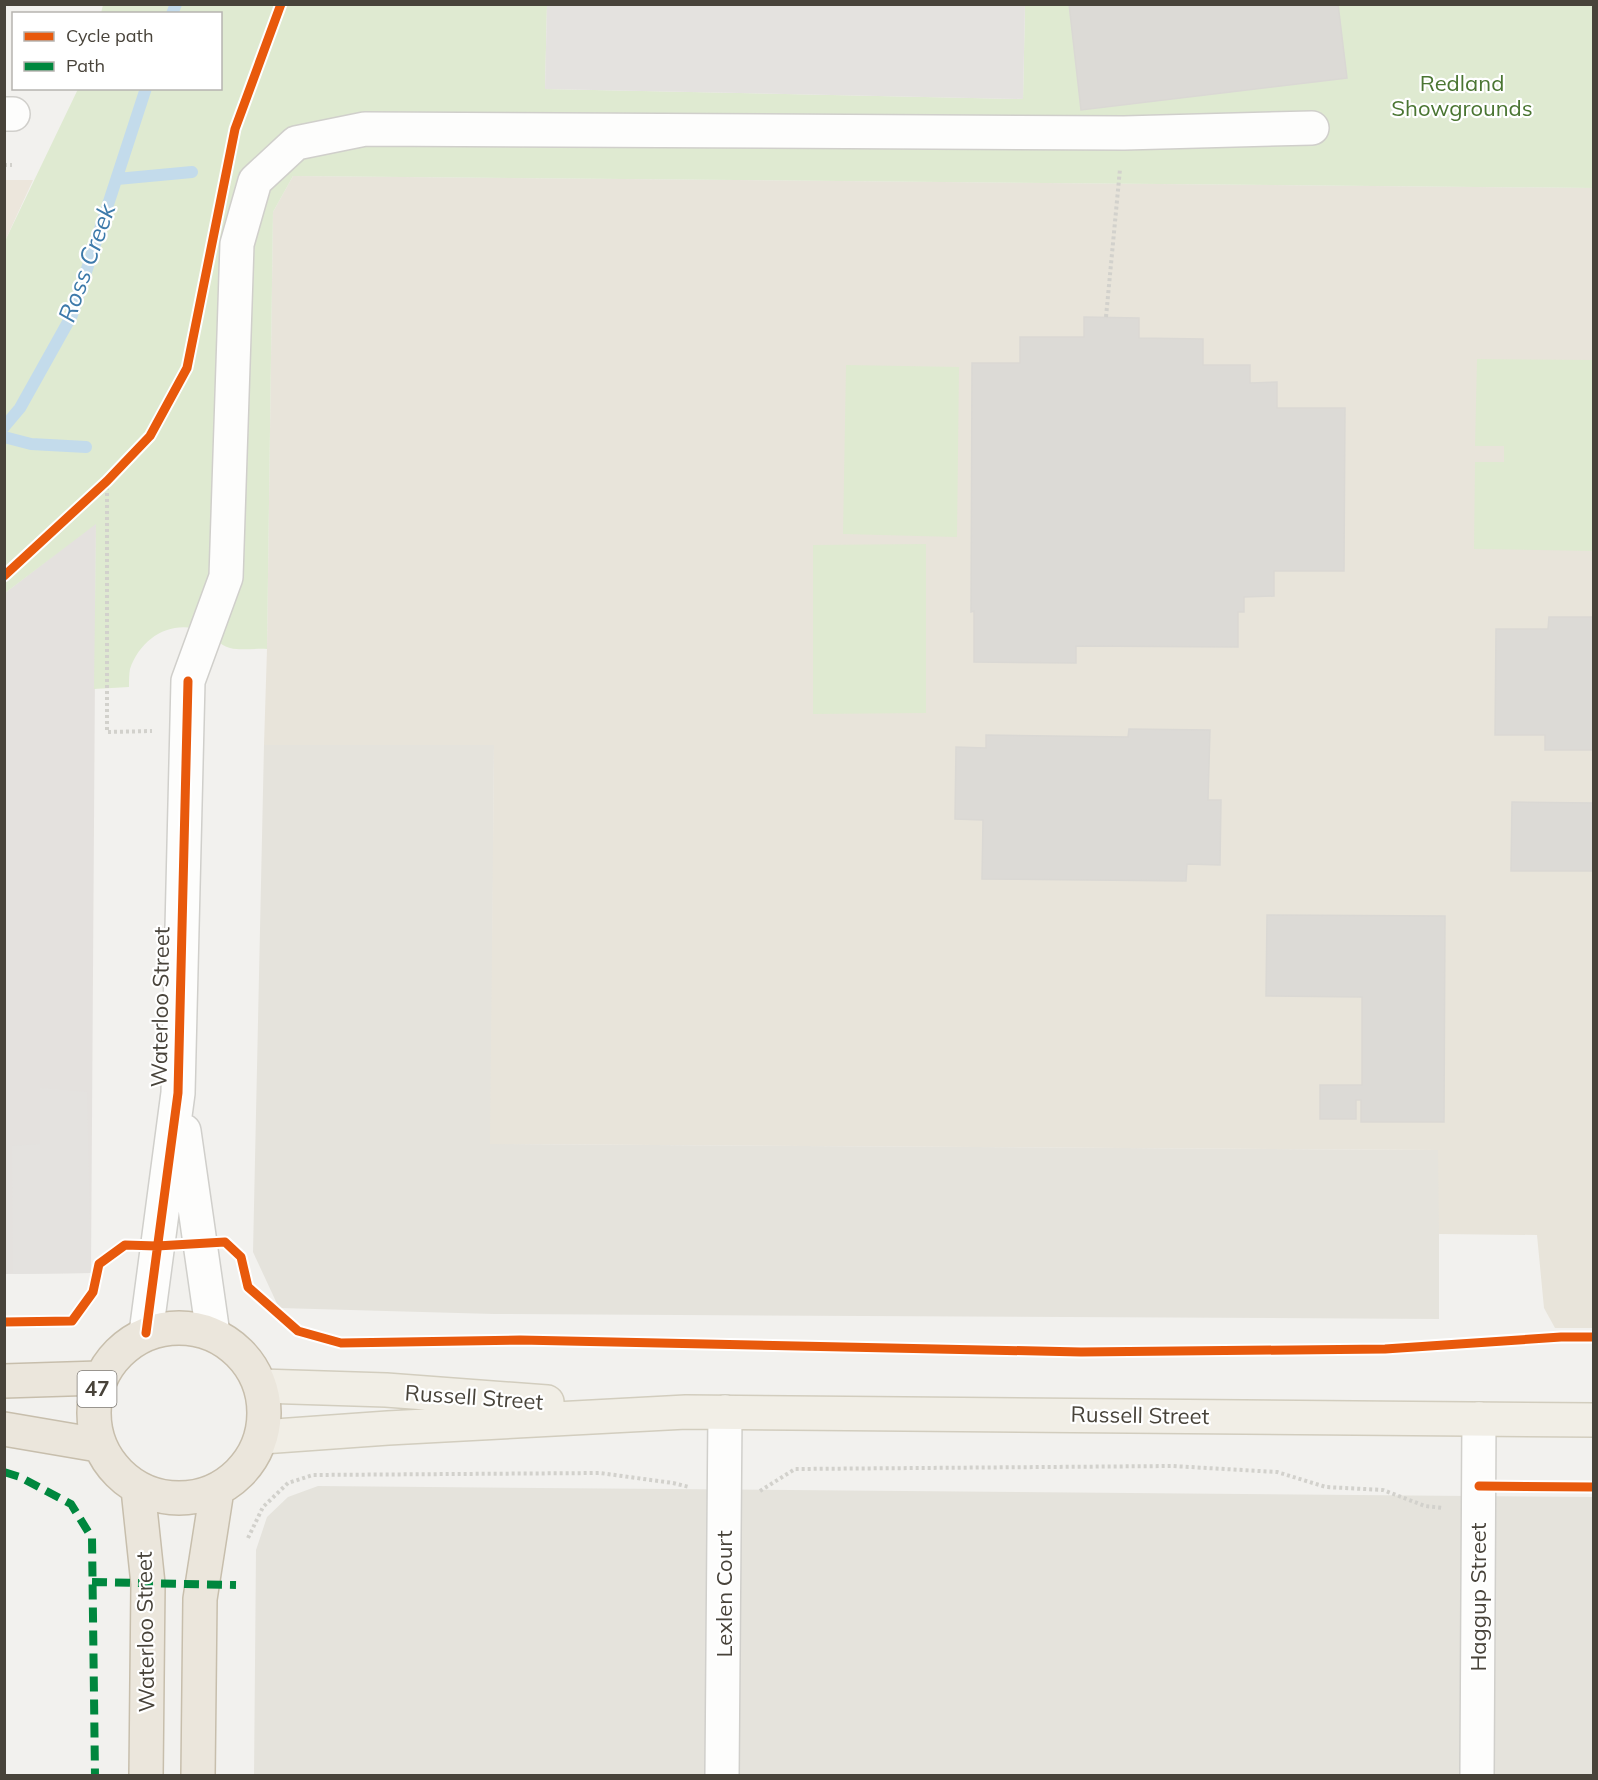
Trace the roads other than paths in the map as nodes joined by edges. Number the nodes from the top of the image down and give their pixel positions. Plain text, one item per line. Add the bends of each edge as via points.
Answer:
1 (1312, 128) dead end
2 (178, 1094) junction
3 (146, 1333) junction
4 (213, 1334) junction
5 (99, 1378) junction
6 (4, 1381) edge
7 (261, 1386) junction
8 (686, 1412) junction
9 (725, 1412) junction
10 (1479, 1419) junction
11 (1593, 1420) edge
12 (4, 1429) edge
13 (262, 1437) junction
14 (98, 1445) junction
15 (138, 1489) junction
16 (217, 1490) junction
17 (146, 1776) edge
18 (198, 1776) edge
19 (722, 1776) edge
20 (1477, 1776) edge

1 - 2 street, Waterloo Street via 1124,133 365,129 296,143 255,181 237,244 226,577 188,681
2 - 3 street, Waterloo Street
2 - 4 street, Waterloo Street
3 - 4 highway, 47 via 184,1326
3 - 5 highway, 47 via 117,1353
4 - 7 highway, 47 via 245,1358
5 - 6 highway, 47
5 - 14 highway, 47 via 92,1417
7 - 8 main road, Russell Street via 386,1390
7 - 13 highway, 47 via 265,1416
8 - 9 main road, Russell Street
8 - 13 main road, Russell Street
9 - 10 main road, Russell Street
9 - 19 street, Lexlen Court
10 - 11 main road, Russell Street
10 - 20 street, Haggup Street
12 - 14 highway
13 - 16 highway, 47 via 245,1468
14 - 15 highway, 47 via 115,1472
15 - 16 highway, 47 via 178,1499
15 - 17 highway, Waterloo Street via 148,1584
16 - 18 highway via 200,1599

